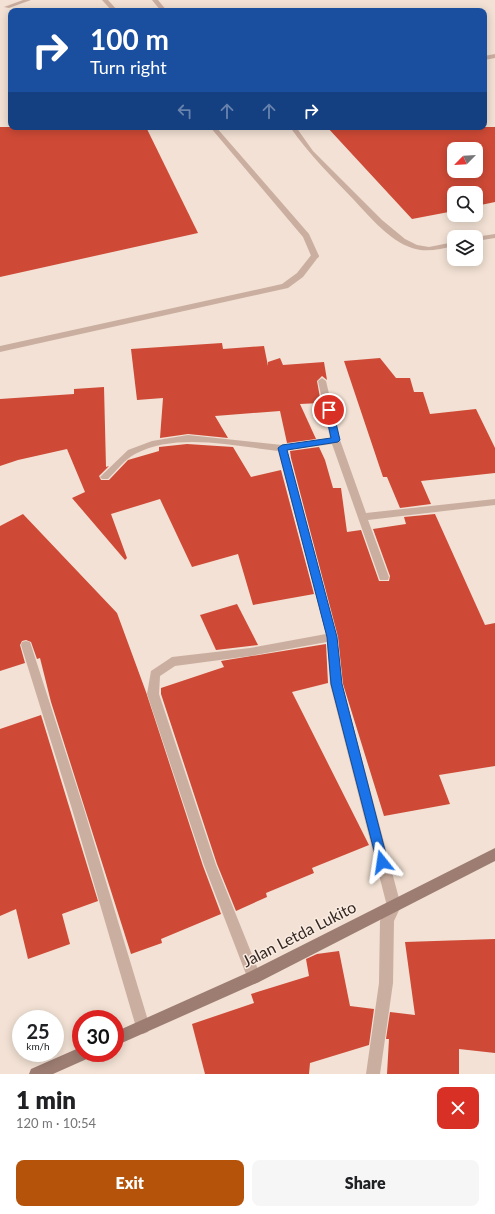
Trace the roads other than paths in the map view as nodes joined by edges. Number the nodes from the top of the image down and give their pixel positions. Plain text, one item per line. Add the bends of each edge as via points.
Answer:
1 (28, 0) edge
2 (105, 0) edge
3 (154, 0) edge
4 (7, 7) dead end
5 (112, 8) edge
6 (161, 8) edge
7 (216, 130) edge
8 (295, 130) edge
9 (495, 236) edge
10 (483, 238) edge
11 (447, 245) edge
12 (0, 349) edge
13 (322, 381) dead end
14 (335, 440) junction
15 (282, 448) junction
16 (105, 477) dead end
17 (495, 502) edge
18 (362, 516) junction
19 (384, 577) dead end
20 (332, 637) junction
21 (26, 645) dead end
22 (495, 854) edge
23 (394, 906) junction
24 (254, 977) junction
25 (143, 1027) junction
26 (124, 1035) edge
27 (72, 1058) edge
28 (36, 1074) edge
29 (373, 1074) edge

1 - 4 street
2 - 5 street
3 - 6 street
7 - 12 street via 306,236 315,256 300,275 285,286
8 - 11 street via 311,152 379,222 402,241 415,247 429,249
9 - 10 street
13 - 14 street
14 - 15 street
14 - 18 street
15 - 16 street via 188,438 152,444 131,452
15 - 20 street
17 - 18 street
18 - 19 street
20 - 23 street via 336,684
20 - 24 street via 250,652 172,662 155,674 155,701 210,865
21 - 25 street
22 - 23 street, Jalan Letda Lukito
23 - 24 street, Jalan Letda Lukito
23 - 29 street via 387,921 386,983
24 - 25 street, Jalan Letda Lukito
25 - 26 street, Jalan Letda Lukito
27 - 28 street

